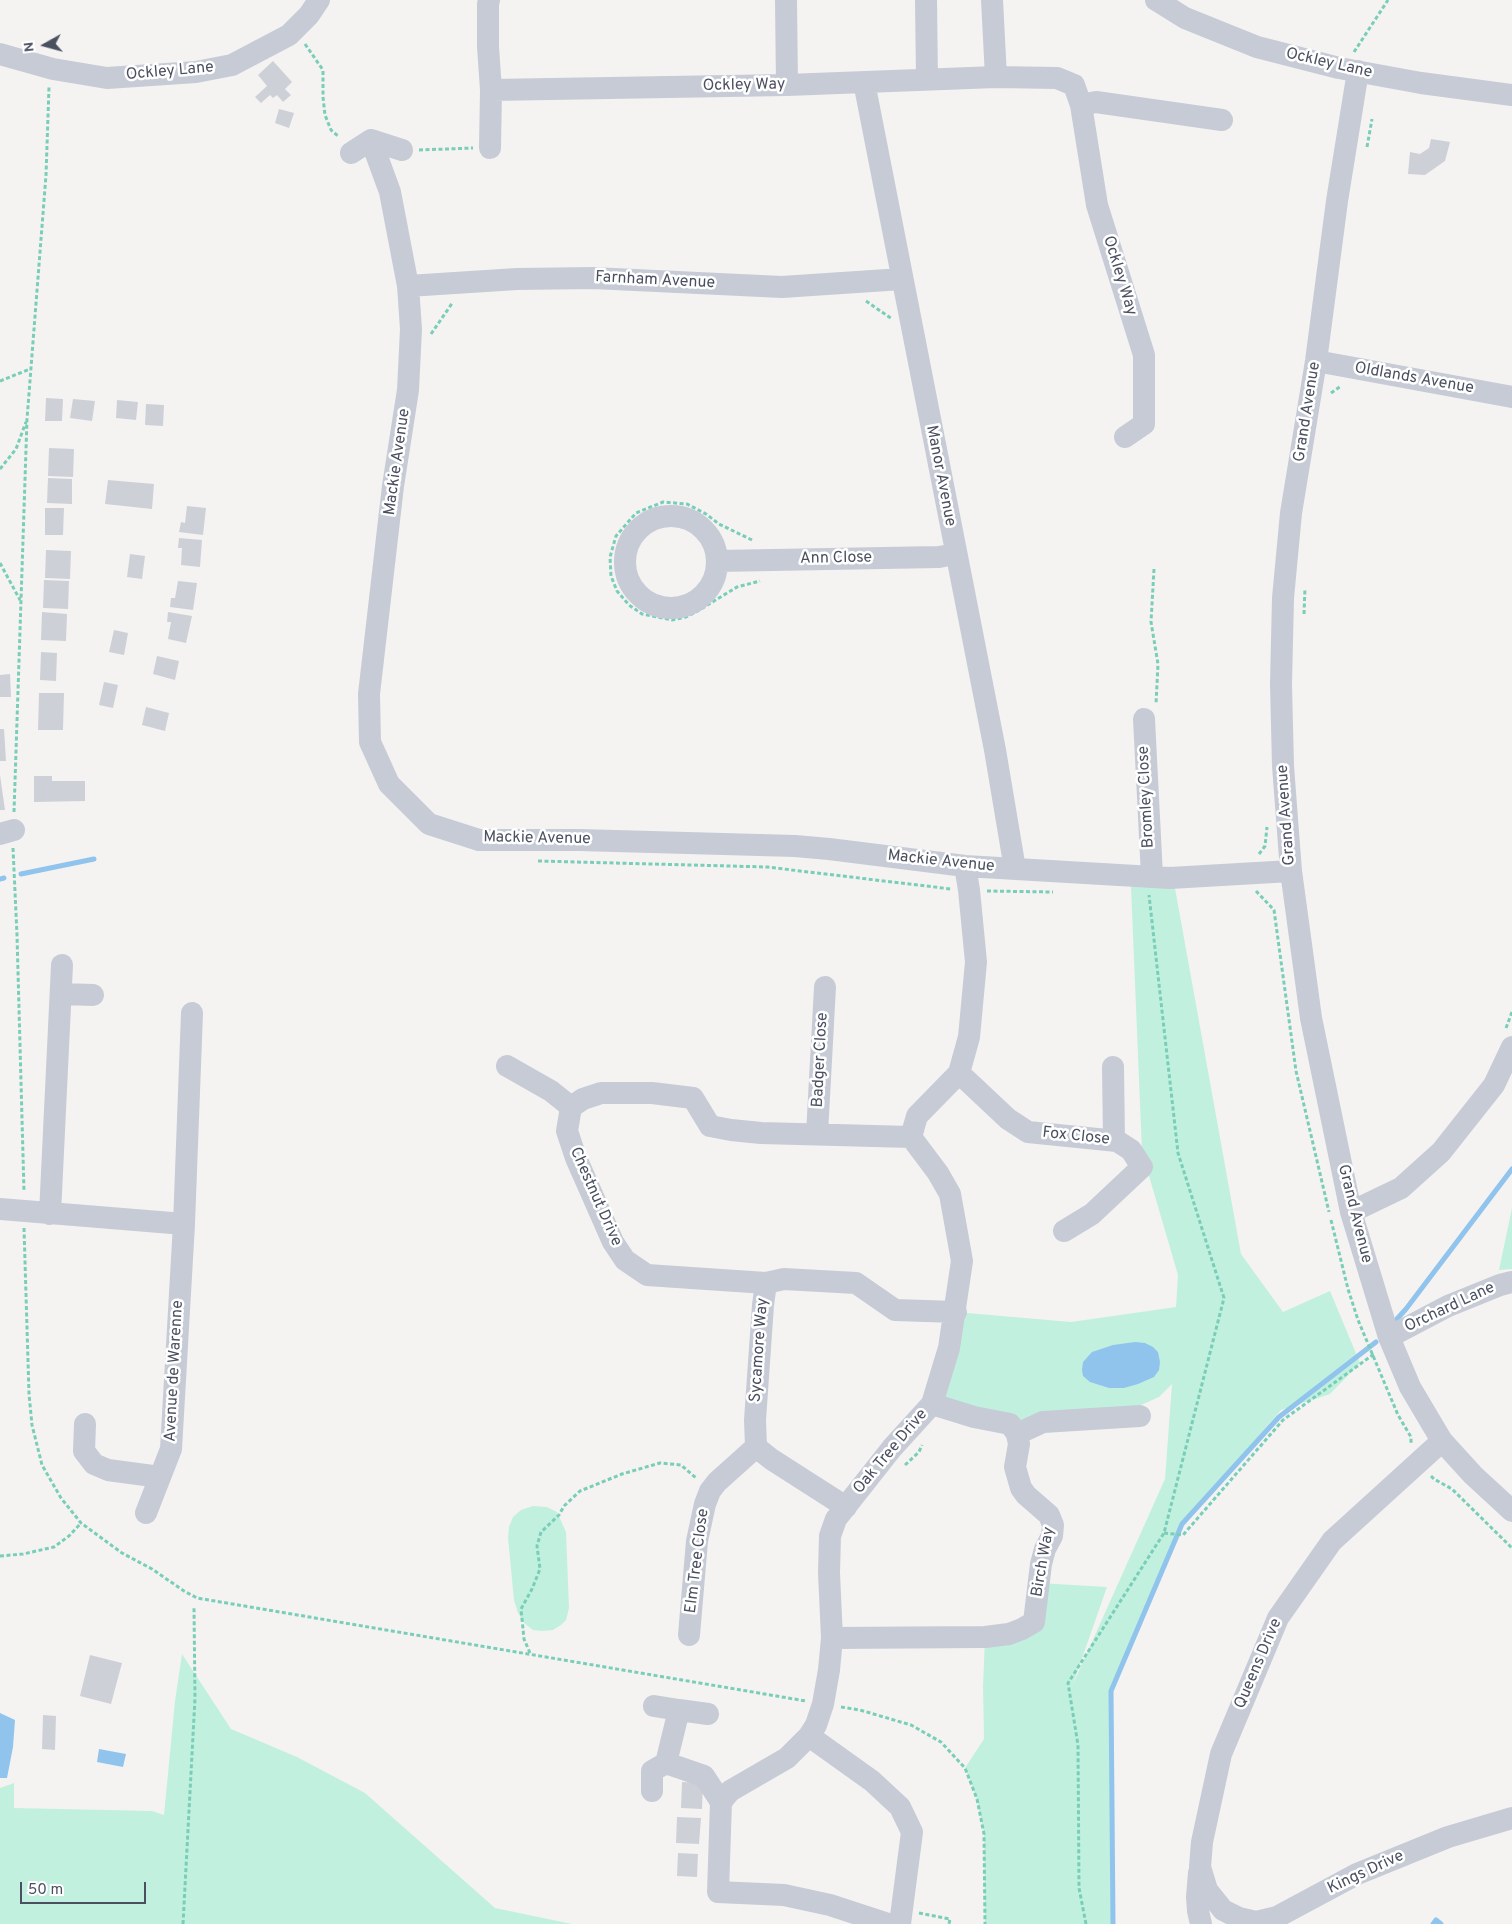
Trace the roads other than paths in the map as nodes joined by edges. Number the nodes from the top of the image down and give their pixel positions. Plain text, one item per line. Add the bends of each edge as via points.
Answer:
1 (319, 0) edge
2 (786, 0) edge
3 (926, 0) edge
4 (992, 0) edge
5 (1156, 0) edge
6 (483, 1) edge
7 (0, 54) edge
8 (1358, 71) junction
9 (996, 77) junction
10 (927, 79) junction
11 (864, 82) junction
12 (787, 86) junction
13 (491, 90) junction
14 (1512, 95) edge
15 (1081, 106) junction
16 (1222, 120) dead end
17 (371, 140) junction
18 (344, 142) road end
19 (485, 148) road end
20 (402, 150) road end
21 (902, 278) junction
22 (408, 286) junction
23 (1324, 362) junction
24 (1512, 397) edge
25 (1125, 437) dead end
26 (955, 554) junction
27 (717, 561) junction
28 (1144, 719) dead end
29 (965, 866) junction
30 (1015, 869) junction
31 (1291, 871) junction
32 (1152, 876) junction
33 (62, 965) dead end
34 (824, 987) dead end
35 (60, 994) junction
36 (93, 995) dead end
37 (192, 1014) dead end
38 (1512, 1047) edge
39 (507, 1066) dead end
40 (1113, 1066) dead end
41 (959, 1073) junction
42 (571, 1106) junction
43 (817, 1134) junction
44 (911, 1137) junction
45 (1114, 1140) junction
46 (0, 1209) edge
47 (1351, 1212) junction
48 (50, 1214) junction
49 (184, 1224) junction
50 (1064, 1231) dead end
51 (1512, 1282) edge
52 (766, 1283) junction
53 (956, 1312) junction
54 (1389, 1337) junction
55 (932, 1404) junction
56 (1140, 1416) dead end
57 (85, 1424) dead end
58 (1017, 1434) junction
59 (1442, 1441) junction
60 (756, 1447) junction
61 (160, 1477) junction
62 (846, 1507) junction
63 (1512, 1511) edge
64 (146, 1513) dead end
65 (689, 1635) dead end
66 (832, 1638) junction
67 (654, 1706) dead end
68 (679, 1710) junction
69 (708, 1714) dead end
70 (809, 1736) junction
71 (666, 1763) junction
72 (652, 1791) dead end
73 (721, 1802) junction
74 (1512, 1818) edge
75 (1200, 1867) junction
76 (1223, 1910) joint
77 (1274, 1920) edge
78 (888, 1924) edge
79 (900, 1924) edge
80 (1201, 1924) edge

1 - 7 street, Ockley Lane via 289,36 232,65 196,72 106,78 53,69
2 - 12 street
3 - 10 street
4 - 9 street
5 - 8 street, Ockley Lane via 1185,18 1257,47
6 - 13 street
8 - 14 street, Ockley Lane
8 - 23 street, Grand Avenue via 1337,201
9 - 10 street, Ockley Way
9 - 15 street, Ockley Way via 1058,78 1074,86
10 - 11 street, Ockley Way
11 - 12 street, Ockley Way
11 - 21 street, Manor Avenue
12 - 13 street, Ockley Way
13 - 19 street
15 - 16 street via 1096,102
15 - 25 street, Ockley Way via 1098,205 1144,355 1144,424
17 - 18 street
17 - 20 street
17 - 22 street, Mackie Avenue via 390,192
21 - 22 street, Farnham Avenue via 782,287 593,278
21 - 26 street, Manor Avenue
22 - 29 street, Mackie Avenue via 411,329 408,390 393,486 369,694 370,742 389,784 428,824 480,840 795,846
23 - 24 street, Oldlands Avenue
23 - 31 street, Grand Avenue via 1291,513 1284,598 1281,684
26 - 27 street, Ann Close via 939,557
26 - 30 street, Manor Avenue via 995,750
27 - 27 street via 715,577 701,597 680,608 664,609 649,604 637,594 624,565 632,536 642,525 669,515 684,517 708,534 715,547
28 - 32 street, Bromley Close
29 - 30 street, Mackie Avenue
29 - 41 street via 976,962 969,1037
30 - 32 street, Mackie Avenue
31 - 32 street, Mackie Avenue via 1170,878
31 - 47 street, Grand Avenue via 1311,1018
33 - 35 street
34 - 43 street, Badger Close
35 - 36 street
35 - 48 street
37 - 49 street, Avenue de Warenne
38 - 47 street via 1494,1086 1441,1152 1402,1188
39 - 42 street
40 - 45 street
41 - 44 street via 917,1116
41 - 45 street, Fox Close via 1008,1119 1028,1132
42 - 43 street via 601,1093 652,1093 693,1098 710,1126 761,1133
42 - 52 street, Chestnut Drive via 567,1131 576,1158 613,1242 625,1260 646,1275
43 - 44 street
44 - 53 street, Oak Tree Drive via 950,1194 962,1261
45 - 50 street, Fox Close via 1131,1150 1142,1167 1092,1214
46 - 48 street
47 - 54 street, Grand Avenue
48 - 49 street
49 - 61 street, Avenue de Warenne via 171,1449
51 - 54 street, Orchard Lane via 1448,1306
52 - 53 street, Sycamore Way via 784,1279 856,1283 895,1310
52 - 60 street, Sycamore Way via 755,1420
53 - 55 street, Oak Tree Drive
54 - 59 street, Grand Avenue via 1410,1387
55 - 58 street via 1010,1424
55 - 62 street, Oak Tree Drive via 892,1448
56 - 58 street via 1043,1422
57 - 61 street via 84,1451 94,1464 108,1470
58 - 66 street, Birch Way via 1019,1444 1015,1467 1021,1488 1049,1515 1053,1525 1041,1564 1034,1622 1009,1634 985,1637
59 - 63 street, Grand Avenue
59 - 75 street, Queens Drive via 1423,1471 1332,1541 1278,1618 1221,1754 1202,1842
60 - 62 street
60 - 65 street, Elm Tree Close via 710,1491 705,1504 697,1541
61 - 64 street, Avenue de Warenne
62 - 66 street, Oak Tree Drive via 836,1519 830,1536
66 - 70 street, Oak Tree Drive via 823,1704
67 - 68 street
68 - 69 street
68 - 71 street
70 - 73 street, Oak Tree Drive via 788,1758 730,1791
70 - 79 street via 872,1781 900,1807 912,1832
71 - 72 street via 652,1771
71 - 73 street via 704,1776
73 - 78 street via 718,1892 784,1895 830,1905
74 - 77 street, Kings Drive via 1448,1837 1357,1874
75 - 76 street, Queens Drive via 1207,1890
75 - 80 street via 1197,1897
76 - 77 street, Kings Drive via 1256,1922

